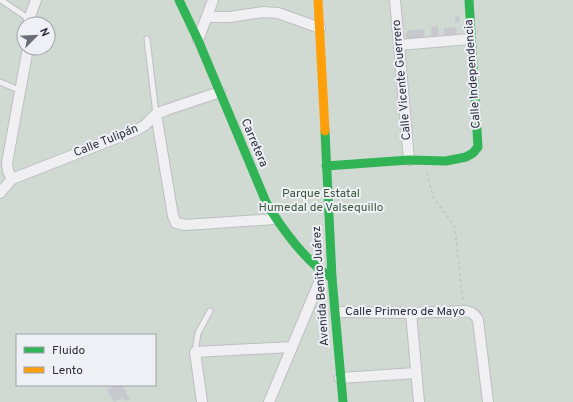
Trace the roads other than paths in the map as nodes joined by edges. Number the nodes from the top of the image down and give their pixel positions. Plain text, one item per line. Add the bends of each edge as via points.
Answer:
1 (1, 0) edge
2 (36, 0) edge
3 (179, 0) edge
4 (213, 0) edge
5 (318, 0) edge
6 (395, 0) edge
7 (469, 0) edge
8 (21, 16) edge
9 (31, 16) edge
10 (207, 17) junction
11 (320, 28) junction
12 (147, 39) dead end
13 (470, 39) junction
14 (198, 40) junction
15 (399, 45) junction
16 (26, 56) edge
17 (0, 82) edge
18 (19, 90) junction
19 (220, 92) junction
20 (156, 114) junction
21 (409, 160) junction
22 (326, 166) junction
23 (12, 179) junction
24 (0, 193) edge
25 (275, 220) junction
26 (323, 273) junction
27 (332, 278) junction
28 (210, 311) dead end
29 (335, 312) junction
30 (411, 313) junction
31 (292, 347) junction
32 (195, 352) junction
33 (416, 372) junction
34 (340, 378) junction
35 (202, 402) edge
36 (269, 402) edge
37 (343, 402) edge
38 (419, 402) edge
39 (488, 402) edge

1 - 8 lane
2 - 9 street
3 - 14 street, Carretera
4 - 10 street
5 - 11 street, Avenida Benito Juárez
6 - 15 street, Calle Vicente Guerrero
7 - 13 street, Calle Independencia
10 - 11 street via 278,13
10 - 14 street
11 - 22 street, Avenida Benito Juárez
12 - 20 lane
13 - 15 street
13 - 21 street, Calle Independencia via 478,147 475,152 460,159
14 - 19 street, Carretera
15 - 21 street, Calle Vicente Guerrero
16 - 18 street
17 - 18 lane
18 - 23 street via 7,163
19 - 20 street, Calle Tulipán
19 - 25 street, Carretera
20 - 23 street, Calle Tulipán via 137,130
20 - 25 street via 176,223 185,225
21 - 22 street
22 - 27 street, Avenida Benito Juárez
23 - 24 street
25 - 26 street, Carretera
26 - 27 street, Carretera
26 - 31 street
27 - 29 street, Avenida Benito Juárez
28 - 32 lane via 198,332
29 - 30 street, Calle Primero de Mayo
29 - 34 street, Avenida Benito Juárez
30 - 33 street
30 - 39 street, Calle Primero de Mayo via 464,311 475,315 478,320
31 - 32 street
31 - 36 street
32 - 35 street
33 - 34 street
33 - 38 street
34 - 37 street, Avenida Benito Juárez

